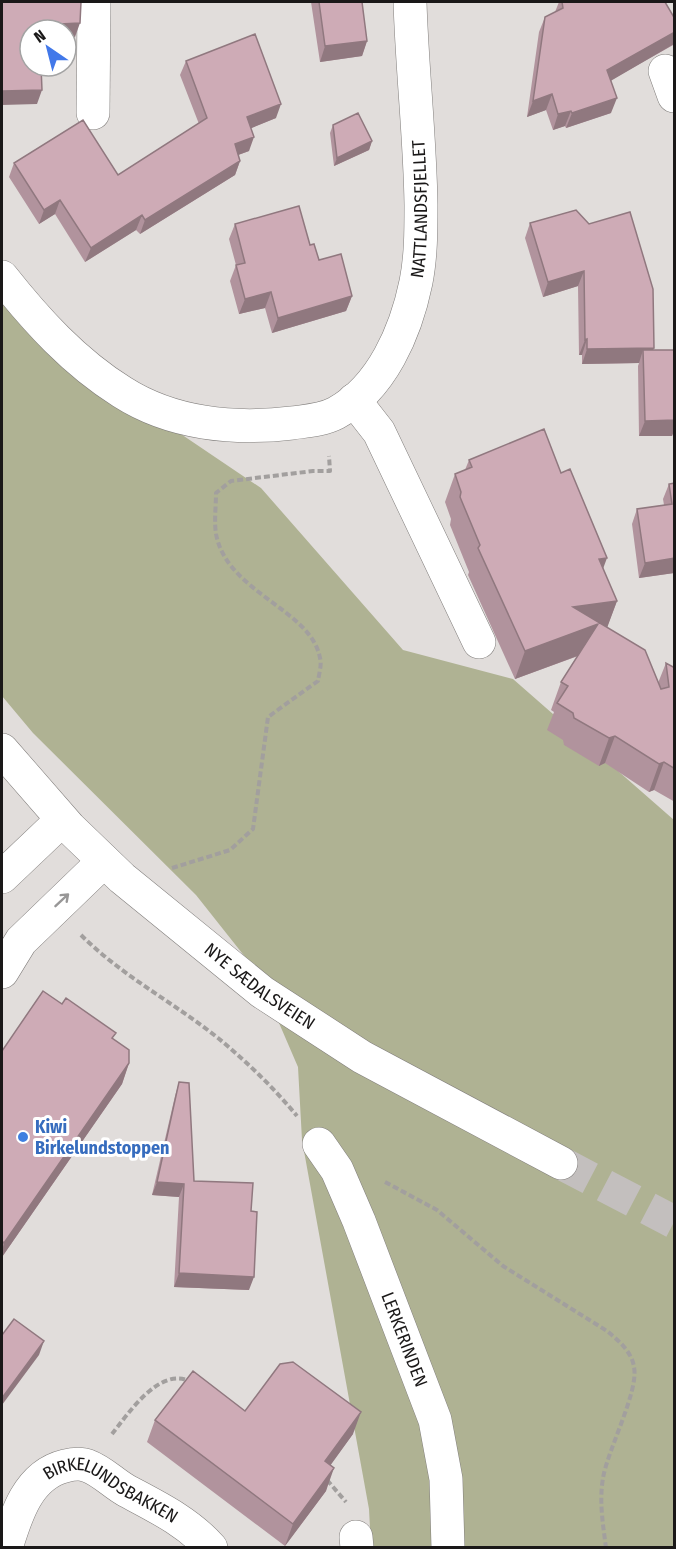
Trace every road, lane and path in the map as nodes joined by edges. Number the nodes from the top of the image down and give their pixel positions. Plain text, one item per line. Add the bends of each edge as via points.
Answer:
1 (94, 2) edge
2 (410, 2) edge
3 (93, 113) dead end
4 (2, 277) edge
5 (354, 400) junction
6 (330, 459) dead end
7 (479, 642) dead end
8 (2, 750) edge
9 (62, 820) junction
10 (113, 869) junction
11 (2, 877) edge
12 (80, 933) dead end
13 (2, 972) edge
14 (320, 1144) joint
15 (561, 1163) tunnel mouth
16 (337, 1170) junction
17 (192, 1383) edge
18 (88, 1466) junction
19 (324, 1478) edge
20 (357, 1542) edge
21 (6, 1548) edge
22 (211, 1548) edge
23 (448, 1548) edge
24 (606, 1548) edge

1 - 3 street
2 - 5 street, NATTLANDSFJELLET via 420,161 417,280 392,353
4 - 5 street, NATTLANDSFJELLET via 83,364 122,393 178,418 246,426 281,424 335,414
5 - 7 street via 379,432
6 - 10 path via 330,471 231,481 216,493 216,534 225,556 243,581 308,632 320,658 318,681 268,717 253,829 230,850 190,864
8 - 9 street, NYE SÆDALSVEIEN
9 - 10 street, NYE SÆDALSVEIEN
9 - 11 street
13 -> 10 street via 21,942
10 - 15 street, NYE SÆDALSVEIEN via 262,992 362,1057
12 - 14 path via 103,957 216,1037 272,1088
14 - 16 street, LERKERINDEN
16 - 23 street, LERKERINDEN via 435,1420 446,1479
16 - 24 path via 376,1177 437,1210 503,1266 622,1344 634,1366 634,1383 603,1479 601,1509
17 - 18 path via 172,1379 150,1391
18 - 21 street, BIRKELUNDSBAKKEN via 75,1463 55,1468 29,1491
18 - 22 street, BIRKELUNDSBAKKEN via 163,1510
19 - 20 path via 346,1502

